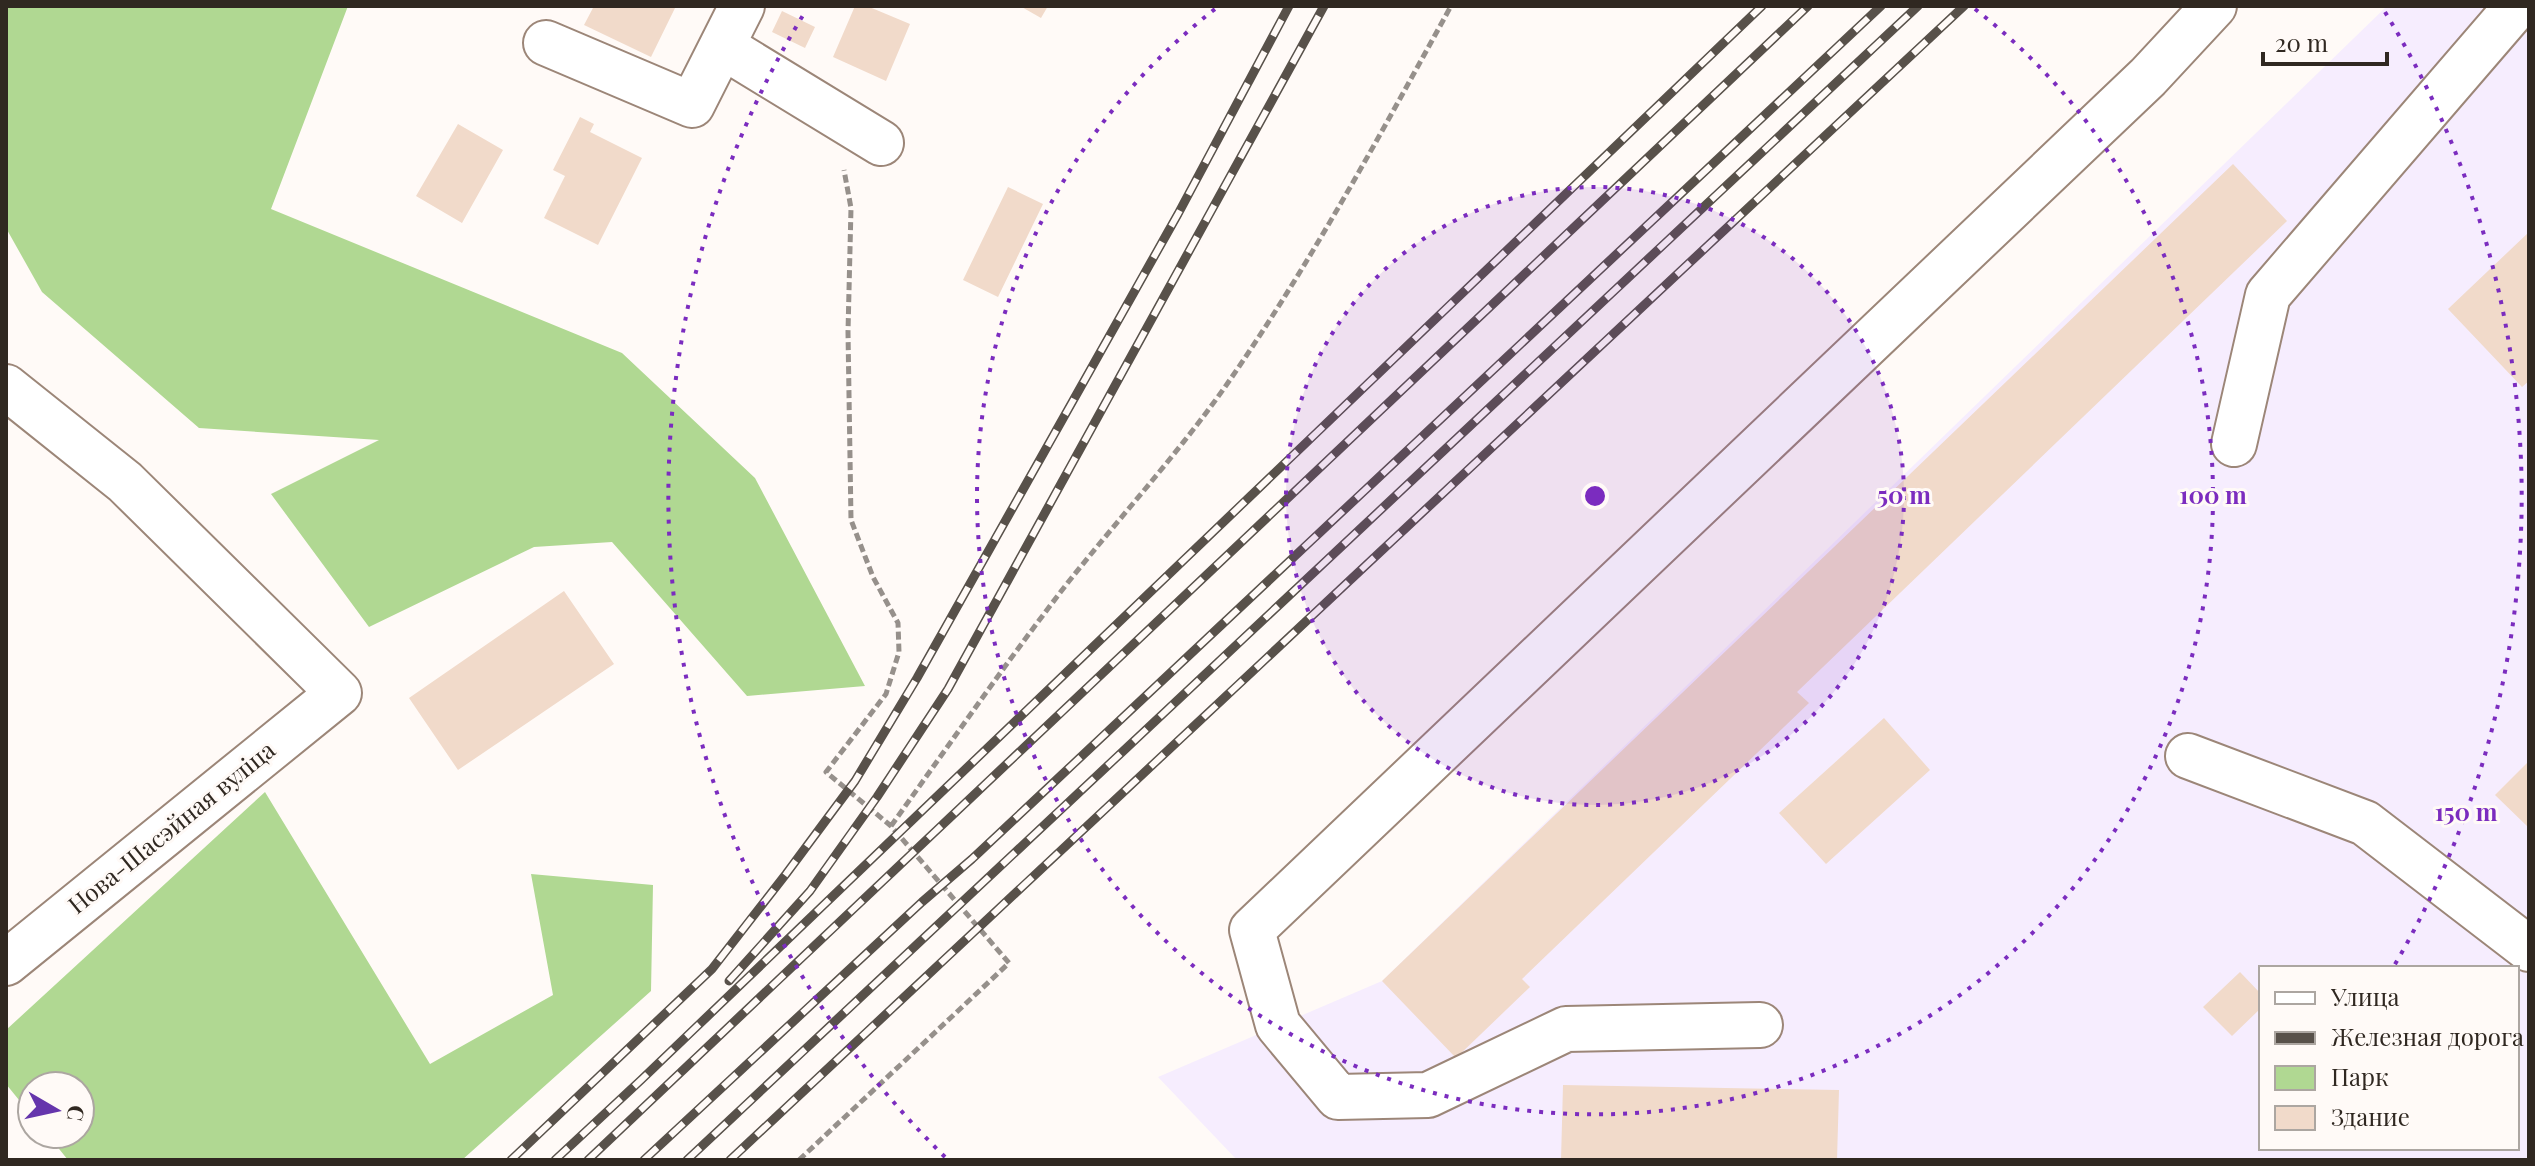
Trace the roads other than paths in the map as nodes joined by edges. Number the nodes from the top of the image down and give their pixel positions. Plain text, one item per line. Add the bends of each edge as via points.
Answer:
1 (742, 6) edge
2 (2214, 6) edge
3 (2517, 6) edge
4 (546, 43) dead end
5 (722, 46) junction
6 (881, 143) dead end
7 (6, 387) edge
8 (2234, 444) dead end
9 (2188, 756) dead end
10 (2529, 949) edge
11 (6, 963) edge
12 (1760, 1025) dead end

1 - 5 street
2 - 12 street via 2148,77 1252,930 1278,1025 1338,1097 1428,1095 1566,1029
3 - 8 street via 2268,295
4 - 5 street via 692,105
5 - 6 street
7 - 11 street, Нова-Шасэйная вуліца via 125,482 339,693
9 - 10 street via 2365,823

